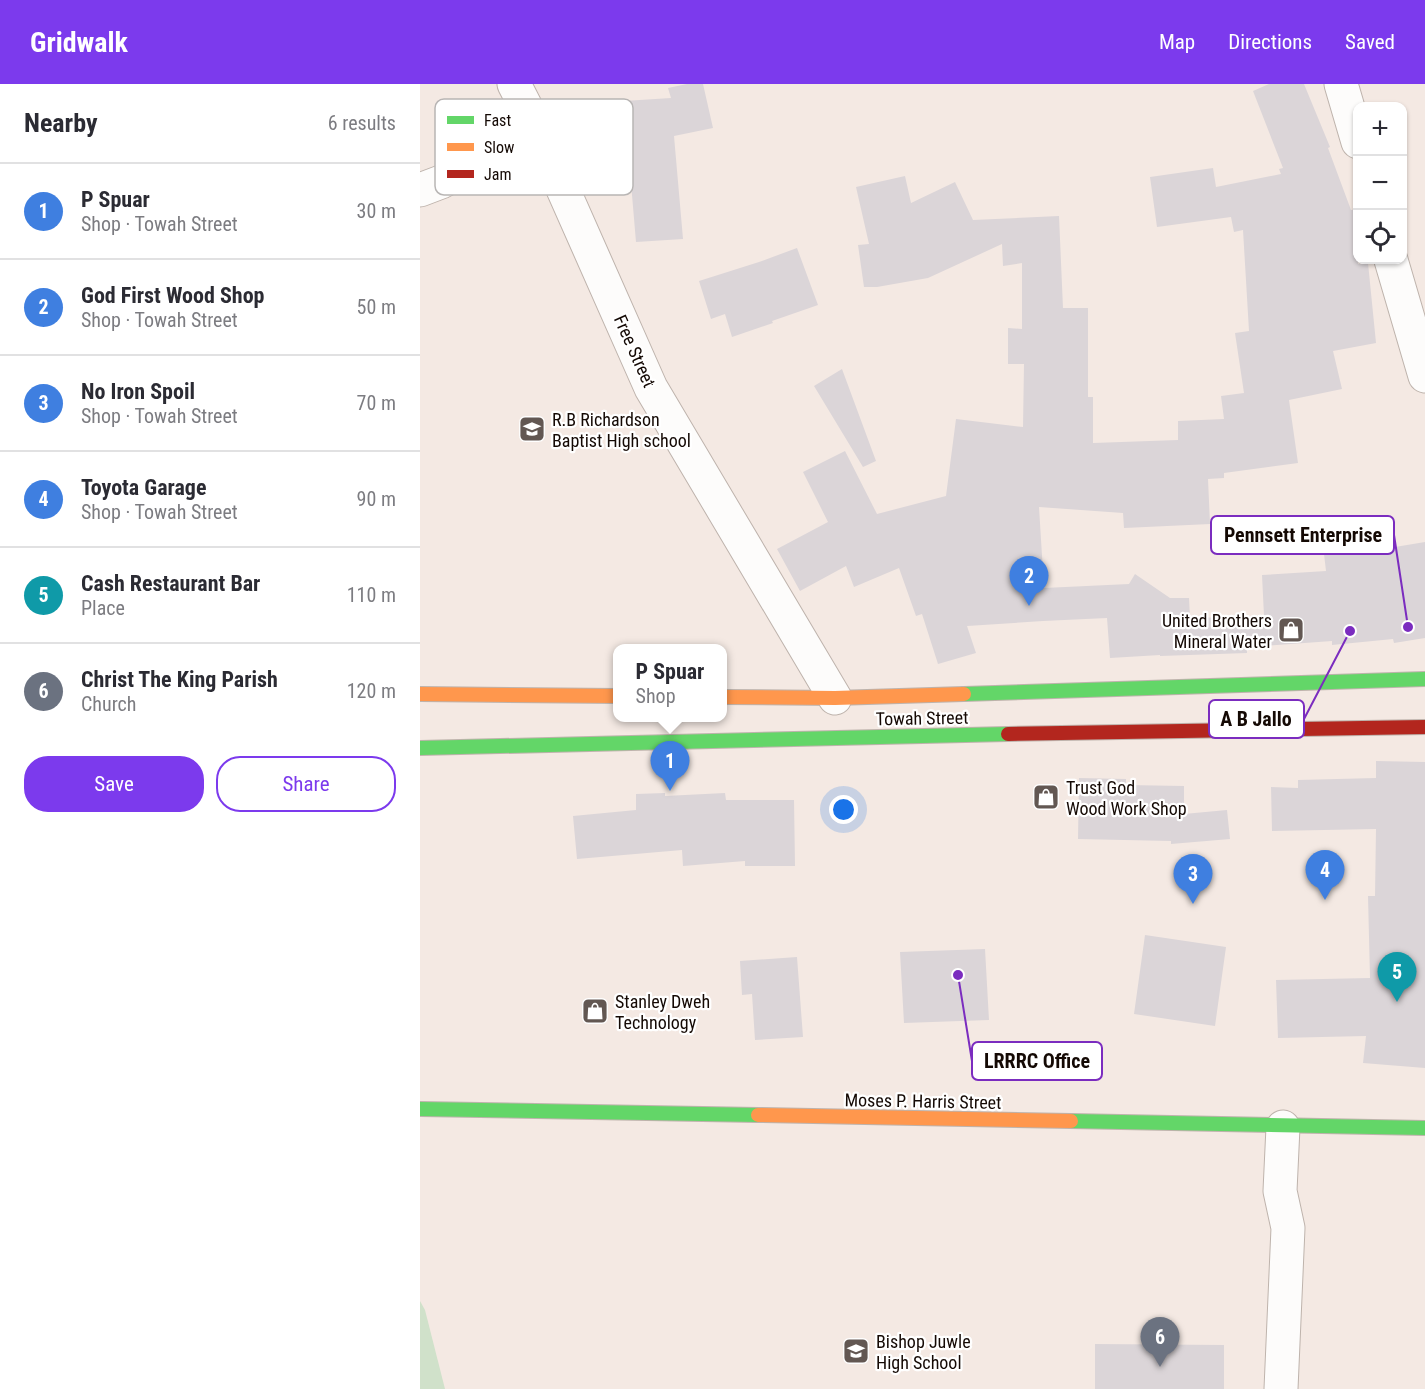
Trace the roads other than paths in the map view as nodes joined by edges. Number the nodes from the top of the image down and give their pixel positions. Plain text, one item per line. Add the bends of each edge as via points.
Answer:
1 (514, 84) edge
2 (1341, 84) edge
3 (522, 99) edge
4 (1353, 125) edge
5 (435, 184) edge
6 (420, 190) edge
7 (566, 195) edge
8 (1392, 264) edge
9 (1425, 376) edge
10 (1425, 679) edge
11 (420, 694) edge
12 (613, 696) edge
13 (727, 697) edge
14 (835, 698) junction
15 (1425, 727) edge
16 (420, 748) edge
17 (420, 1109) edge
18 (1283, 1126) junction
19 (1425, 1128) edge
20 (1281, 1389) edge

1 - 3 street, Free Street
2 - 4 street
5 - 6 street
7 - 14 street, Free Street via 651,388
8 - 9 street
10 - 14 main road, Towah Street
11 - 12 main road
13 - 14 main road, Towah Street
15 - 16 main road, Towah Street
17 - 18 main road, Moses P. Harris Street
18 - 19 main road, Moses P. Harris Street
18 - 20 street via 1280,1191 1288,1228

